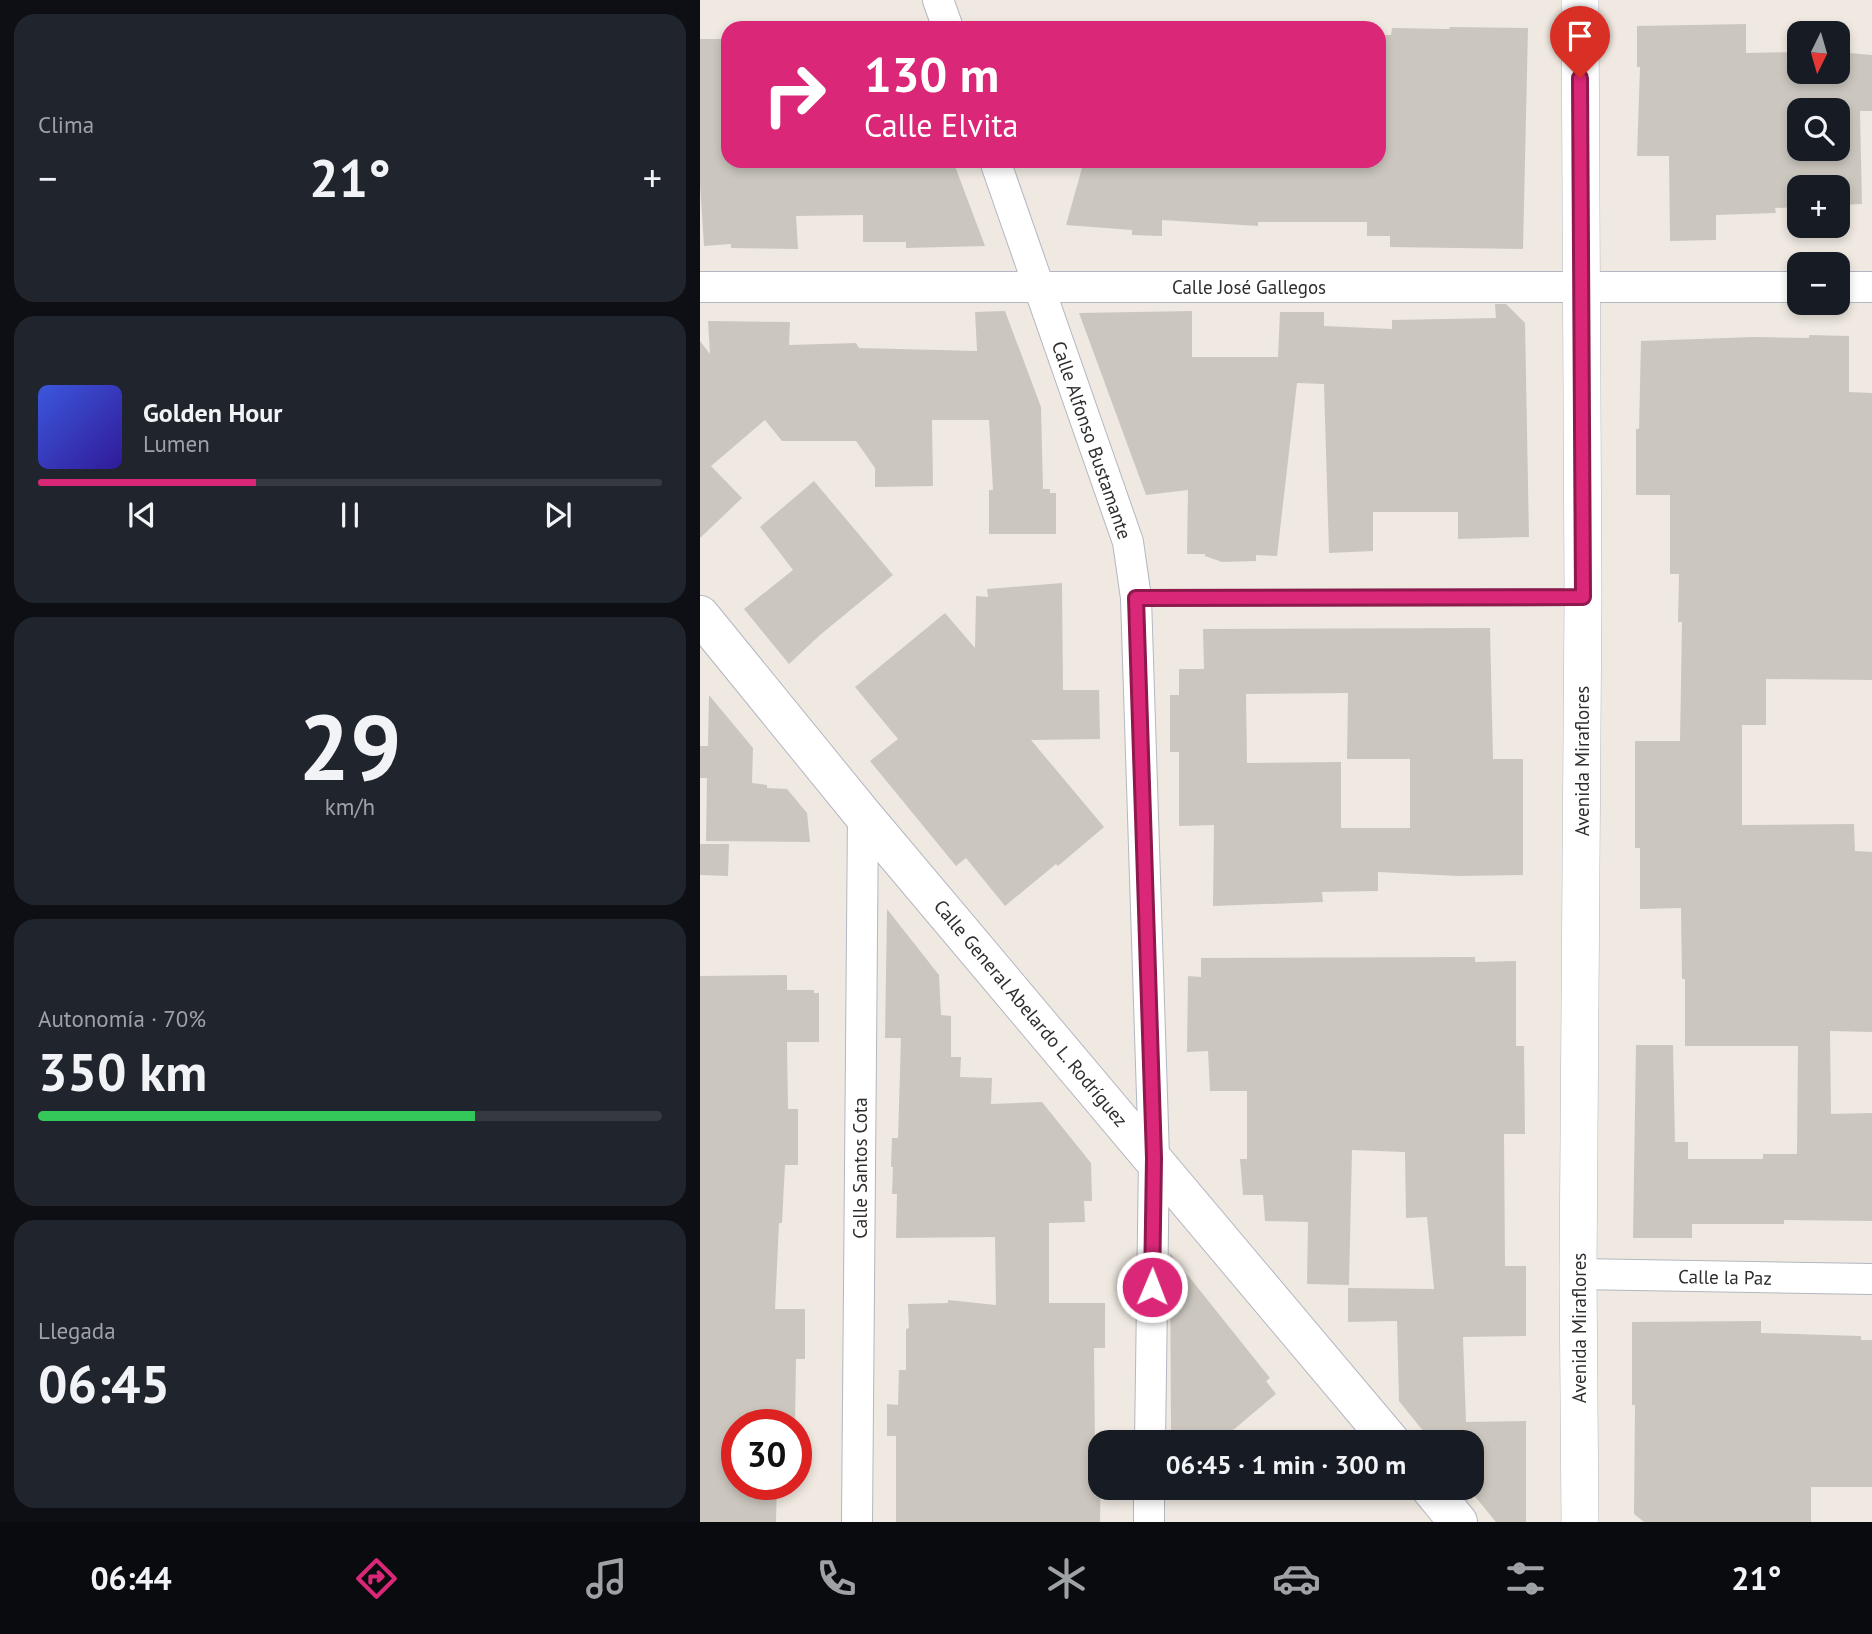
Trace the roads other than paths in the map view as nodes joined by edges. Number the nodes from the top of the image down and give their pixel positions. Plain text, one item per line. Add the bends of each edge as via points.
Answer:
1 (938, 0) edge
2 (1580, 0) edge
3 (946, 21) edge
4 (997, 168) edge
5 (700, 287) edge
6 (1039, 287) junction
7 (1581, 287) junction
8 (1787, 287) edge
9 (1850, 287) edge
10 (1872, 287) edge
11 (1583, 597) junction
12 (1136, 598) junction
13 (700, 615) edge
14 (863, 814) junction
15 (1154, 1158) junction
16 (1578, 1274) junction
17 (1872, 1279) edge
18 (1150, 1430) edge
19 (1381, 1430) edge
20 (1149, 1500) edge
21 (1440, 1500) edge
22 (857, 1522) edge
23 (1149, 1522) edge
24 (1458, 1522) edge
25 (1580, 1522) edge

1 - 3 street
2 - 7 street, Avenida Miraflores
4 - 6 street, Calle Alfonso Bustamante
5 - 6 street, Calle José Gallegos
6 - 7 street, Calle José Gallegos
6 - 12 street, Calle Alfonso Bustamante via 1128,542
7 - 8 street, Calle José Gallegos
7 - 11 street, Avenida Miraflores
9 - 10 street
11 - 12 lane
11 - 16 street, Avenida Miraflores
12 - 15 street, Calle Alfonso Bustamante
13 - 14 main road, Calle General Abelardo L. Rodríguez
14 - 15 main road, Calle General Abelardo L. Rodríguez
14 - 22 street, Calle Santos Cota
15 - 18 street, Calle Alfonso Bustamante
15 - 19 main road, Calle General Abelardo L. Rodríguez
16 - 17 street, Calle la Paz
16 - 25 street, Avenida Miraflores
20 - 23 street
21 - 24 main road

